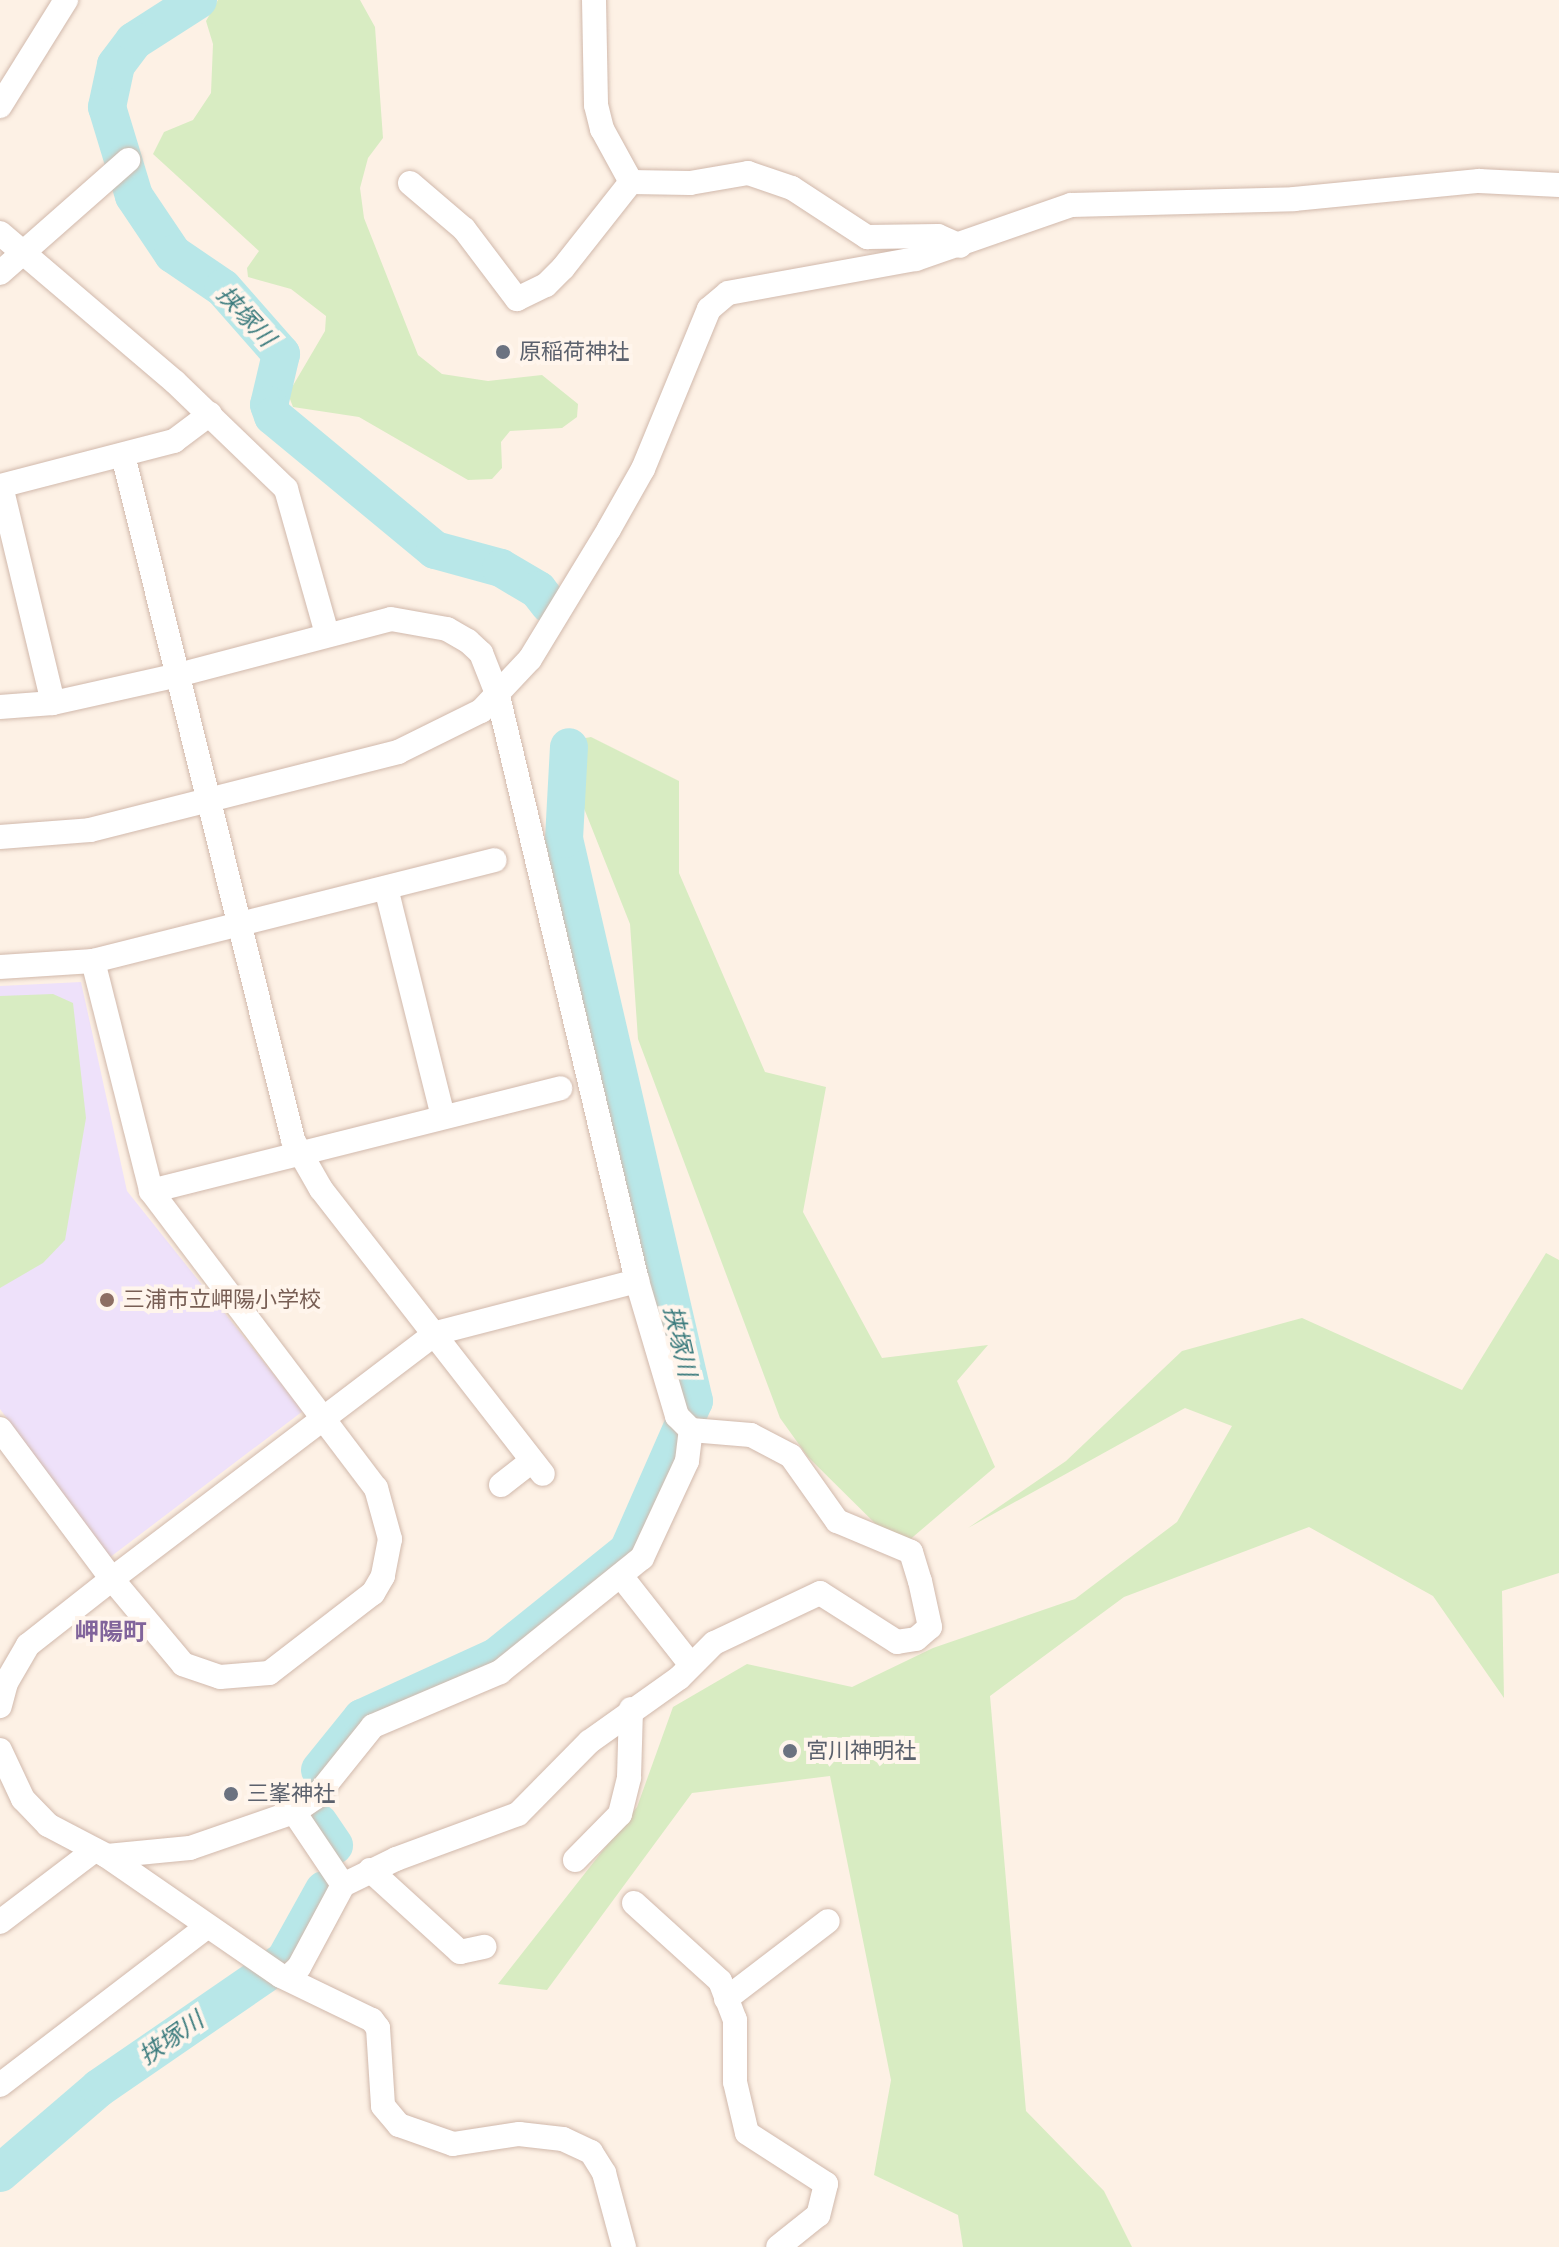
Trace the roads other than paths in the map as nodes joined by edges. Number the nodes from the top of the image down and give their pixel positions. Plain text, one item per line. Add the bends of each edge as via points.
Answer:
1 (66, 0) edge
2 (594, 0) edge
3 (0, 106) edge
4 (123, 166) dead end
5 (631, 182) junction
6 (410, 183) dead end
7 (1559, 185) edge
8 (0, 233) edge
9 (960, 246) junction
10 (22, 254) junction
11 (0, 273) edge
12 (210, 414) junction
13 (123, 455) junction
14 (0, 486) edge
15 (327, 634) junction
16 (178, 675) junction
17 (498, 696) junction
18 (53, 703) junction
19 (0, 707) edge
20 (208, 801) junction
21 (0, 837) edge
22 (494, 860) dead end
23 (386, 888) junction
24 (239, 926) junction
25 (93, 961) junction
26 (0, 967) edge
27 (560, 1088) dead end
28 (443, 1116) junction
29 (299, 1153) junction
30 (151, 1191) junction
31 (637, 1281) junction
32 (436, 1333) junction
33 (322, 1419) junction
34 (686, 1425) junction
35 (3, 1439) edge
36 (501, 1485) dead end
37 (621, 1576) junction
38 (112, 1579) junction
39 (691, 1665) junction
40 (0, 1706) edge
41 (631, 1709) junction
42 (0, 1750) edge
43 (11, 1804) edge
44 (294, 1812) junction
45 (101, 1853) junction
46 (575, 1860) dead end
47 (370, 1870) junction
48 (343, 1885) junction
49 (634, 1903) dead end
50 (828, 1921) dead end
51 (0, 1922) edge
52 (207, 1927) junction
53 (484, 1947) dead end
54 (277, 1972) junction
55 (726, 1999) junction
56 (0, 2085) edge
57 (624, 2247) edge
58 (778, 2247) edge

1 - 3 street
2 - 5 street via 596,105 607,142
4 - 10 street
5 - 6 street via 563,268 517,299 441,204
5 - 9 street via 690,183 748,173 792,188 867,237 938,236
7 - 9 street via 1479,181 1294,199 1071,205
8 - 10 street
9 - 17 street via 916,259 748,285 709,309 643,469 555,620
10 - 11 street
10 - 12 street
12 - 13 street via 174,441
12 - 15 street via 286,489
13 - 14 street
13 - 16 street
14 - 18 street
15 - 16 street
15 - 17 street via 391,619 447,629 481,653
16 - 18 street
16 - 20 street
17 - 20 street via 456,727 398,752
17 - 31 street
18 - 19 street
20 - 21 street via 90,830
20 - 24 street
22 - 23 street
23 - 24 street
23 - 28 street
24 - 25 street
24 - 29 street
25 - 26 street
25 - 30 street
27 - 28 street
28 - 29 street
29 - 30 street
29 - 32 street
30 - 33 street
31 - 32 street
31 - 34 street
32 - 33 street
32 - 36 street via 538,1468
33 - 38 street
33 - 38 street via 376,1488 389,1522 383,1576 337,1626 269,1673 220,1677 183,1664
34 - 37 street via 687,1461 649,1550
34 - 39 street via 770,1442 791,1456 837,1521 911,1552 930,1627 916,1639 897,1642 820,1593 714,1643
35 - 38 street
37 - 39 street
37 - 44 street via 500,1672 373,1726 316,1797
38 - 40 street via 28,1645
39 - 41 street
41 - 46 street via 629,1777 620,1814
41 - 47 street via 589,1742 518,1814
42 - 43 street
43 - 45 street
44 - 45 street via 190,1848
44 - 48 street
45 - 51 street
45 - 52 street
47 - 48 street
47 - 53 street via 460,1952
48 - 54 street via 299,1967
49 - 55 street via 710,1968
50 - 55 street
52 - 54 street
52 - 56 street
54 - 57 street via 372,2020 378,2028 383,2106 399,2125 453,2144 519,2134 563,2139 591,2152 604,2173
55 - 58 street via 735,2020 735,2082 747,2133 826,2184 818,2215

